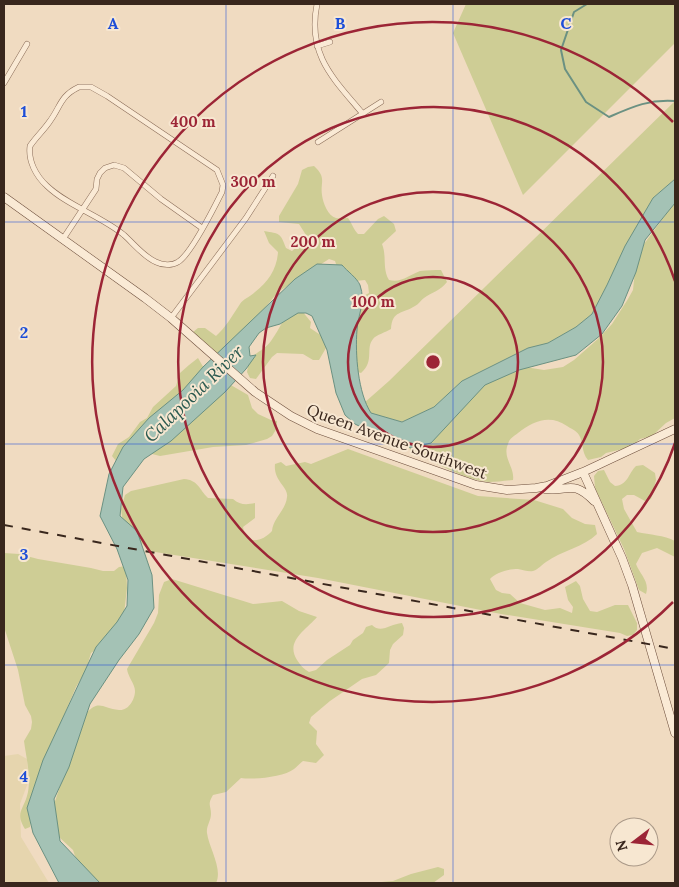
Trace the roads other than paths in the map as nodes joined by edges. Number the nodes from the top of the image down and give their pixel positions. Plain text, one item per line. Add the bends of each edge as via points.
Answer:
1 (317, 4) edge
2 (330, 42) dead end
3 (27, 44) dead end
4 (317, 46) junction
5 (4, 83) edge
6 (381, 102) dead end
7 (363, 114) junction
8 (318, 142) dead end
9 (273, 176) dead end
10 (4, 196) edge
11 (83, 209) junction
12 (202, 228) junction
13 (62, 238) junction
14 (172, 318) junction
15 (675, 429) edge
16 (583, 472) junction
17 (536, 488) junction
18 (597, 504) junction
19 (675, 732) edge

1 - 4 street via 314,24
2 - 4 street
3 - 5 street
4 - 7 street via 328,71
6 - 7 street
7 - 8 street
9 - 14 street
10 - 13 main road, Queen Avenue Southwest
11 - 12 street via 122,234 149,258 162,264 170,265 185,256
11 - 12 street via 96,190 100,173 114,165 124,168
11 - 12 street via 47,186 30,162 29,154 30,146 52,119 63,97 79,87 91,87 217,170 223,185 222,192
11 - 13 street
13 - 14 main road, Queen Avenue Southwest
14 - 17 main road, Queen Avenue Southwest via 269,403 308,426 476,485 499,490
15 - 16 main road, Queen Avenue Southwest
16 - 17 main road, Queen Avenue Southwest
16 - 18 main road
17 - 18 main road via 577,488
18 - 19 main road via 632,585

